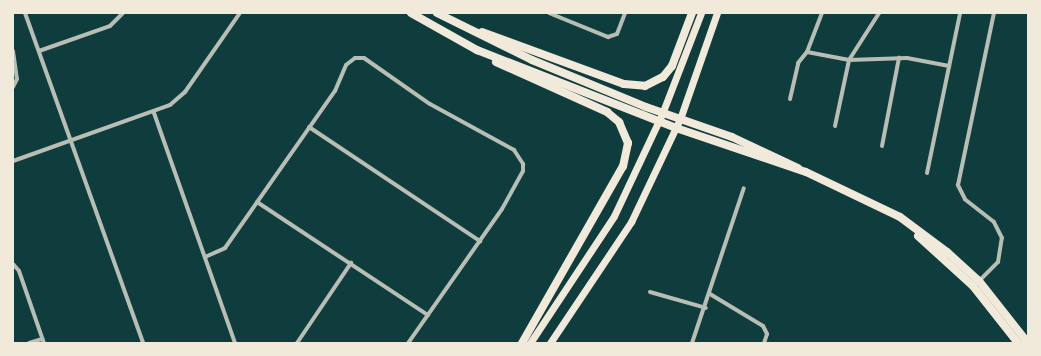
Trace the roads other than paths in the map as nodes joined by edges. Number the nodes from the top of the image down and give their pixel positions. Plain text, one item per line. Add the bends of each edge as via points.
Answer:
1 (25, 13) edge
2 (123, 13) edge
3 (240, 13) edge
4 (411, 13) edge
5 (437, 13) edge
6 (549, 13) edge
7 (625, 13) edge
8 (692, 13) edge
9 (700, 13) edge
10 (717, 13) edge
11 (822, 13) edge
12 (879, 13) edge
13 (960, 13) edge
14 (994, 13) edge
15 (468, 29) junction
16 (477, 50) junction
17 (13, 51) edge
18 (39, 51) junction
19 (807, 52) junction
20 (899, 58) junction
21 (849, 60) junction
22 (949, 66) junction
23 (13, 87) edge
24 (790, 99) dead end
25 (154, 113) junction
26 (661, 117) junction
27 (680, 119) junction
28 (835, 126) dead end
29 (309, 128) junction
30 (676, 128) junction
31 (71, 142) junction
32 (882, 146) dead end
33 (13, 161) edge
34 (806, 172) junction
35 (926, 173) dead end
36 (744, 188) dead end
37 (257, 202) junction
38 (480, 241) junction
39 (205, 257) junction
40 (352, 263) junction
41 (13, 264) edge
42 (976, 284) junction
43 (650, 292) dead end
44 (710, 294) junction
45 (706, 308) junction
46 (428, 315) junction
47 (43, 341) edge
48 (30, 343) edge
49 (143, 343) edge
50 (235, 343) edge
51 (296, 343) edge
52 (408, 343) edge
53 (522, 343) edge
54 (530, 343) edge
55 (550, 343) edge
56 (692, 343) edge
57 (764, 343) edge
58 (1018, 343) edge
59 (1028, 343) edge

1 - 18 street
2 - 18 street via 110,26
3 - 25 street via 182,96
4 - 16 main road
5 - 15 main road
6 - 7 street via 608,37 618,34
8 - 15 main road via 672,66 658,81 640,86 624,84 495,35
9 - 26 main road
10 - 27 main road
11 - 19 street
12 - 21 street
13 - 22 street
14 - 42 street via 958,185 965,199 994,222 1002,238 998,262
15 - 26 main road
16 - 26 main road
16 - 53 main road via 523,75 607,112 620,122 628,142 623,166
17 - 23 street via 17,80
18 - 31 street
19 - 21 street
19 - 24 street via 798,63
20 - 21 street
20 - 22 street
20 - 32 street
21 - 28 street
22 - 35 street
25 - 31 street
25 - 39 street
26 - 27 main road
26 - 30 main road
26 - 54 main road via 614,216
27 - 30 main road
27 - 34 main road via 732,137 784,159
29 - 37 street
29 - 38 street
29 - 38 street via 335,91 348,62 364,58 441,110 514,150 522,160 523,171
30 - 34 main road
30 - 55 main road via 631,222
31 - 33 street
31 - 49 street
34 - 42 main road via 888,212
36 - 44 street
37 - 39 street via 226,248
37 - 40 street
38 - 46 street
39 - 50 street
40 - 46 street
40 - 51 street
41 - 47 street
42 - 58 main road
42 - 59 main road
43 - 45 street
44 - 45 street
44 - 57 street via 763,326 767,334
45 - 56 street
46 - 52 street
47 - 48 street

